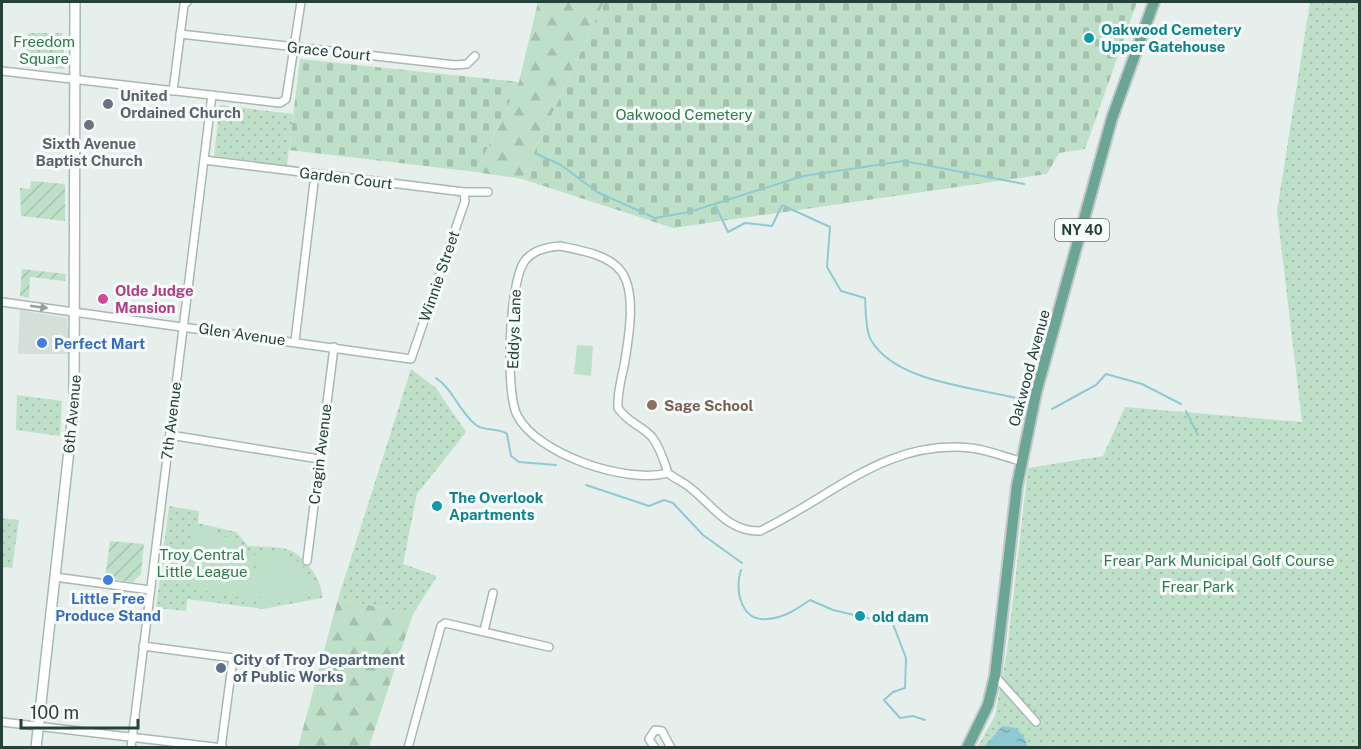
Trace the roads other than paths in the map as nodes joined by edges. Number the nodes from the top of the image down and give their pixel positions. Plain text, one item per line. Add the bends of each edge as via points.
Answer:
1 (75, 2) edge
2 (301, 2) edge
3 (1154, 2) edge
4 (185, 3) edge
5 (180, 34) junction
6 (294, 47) junction
7 (475, 56) dead end
8 (2, 71) edge
9 (75, 80) junction
10 (173, 91) junction
11 (212, 95) junction
12 (204, 160) junction
13 (315, 174) junction
14 (464, 192) junction
15 (488, 192) dead end
16 (2, 302) edge
17 (76, 312) junction
18 (183, 326) junction
19 (295, 341) junction
20 (334, 347) junction
21 (411, 359) joint
22 (170, 435) junction
23 (319, 459) junction
24 (1020, 461) junction
25 (668, 473) junction
26 (307, 561) dead end
27 (55, 577) junction
28 (150, 590) junction
29 (494, 593) dead end
30 (484, 631) junction
31 (143, 646) junction
32 (549, 647) dead end
33 (995, 676) junction
34 (2, 722) edge
35 (1036, 722) dead end
36 (38, 727) junction
37 (132, 738) junction
38 (36, 747) edge
39 (131, 747) edge
40 (222, 747) edge
41 (408, 747) edge
42 (655, 747) edge
43 (671, 747) edge
44 (967, 747) edge

1 - 9 street, 6th Avenue
2 - 6 street
3 - 24 main road, Oakwood Avenue / NY 40 via 1109,129
4 - 5 street
5 - 6 street, Grace Court
5 - 10 street
6 - 7 street, Grace Court via 455,65 467,64
6 - 11 street via 286,99 280,103
8 - 9 street
9 - 10 street
9 - 17 street, 6th Avenue
10 - 11 street
11 - 12 street, 7th Avenue
12 - 13 street, Garden Court
12 - 18 street, 7th Avenue
13 - 14 street, Garden Court
13 - 19 street
14 - 15 street, Garden Court
14 - 21 street, Winnie Street via 465,201
16 -> 17 street, Glen Avenue
17 - 18 street, Glen Avenue
17 - 27 street, 6th Avenue via 74,405
18 - 19 street, Glen Avenue
18 - 22 street, 7th Avenue
19 - 20 street, Glen Avenue
20 - 21 street, Glen Avenue
20 - 23 street, Cragin Avenue
22 - 23 street
22 - 28 street, 7th Avenue
23 - 26 street, Cragin Avenue
24 - 25 street via 973,448 927,448 881,461 766,528 747,531 721,517
24 - 33 main road, Oakwood Avenue / NY 40
25 - 25 street, Eddys Lane via 651,436 632,424 618,408 630,329 623,275 613,264 591,253 560,246 535,253 525,260 516,277 511,307 512,396 519,419 539,439 597,467 620,474
27 - 28 street
27 - 36 street, 6th Avenue
28 - 31 street, 7th Avenue
29 - 30 street
30 - 32 street
30 - 41 street via 445,623 441,626
31 - 37 street, 7th Avenue
31 - 40 street via 233,658
33 - 35 street
33 - 44 main road, Oakwood Avenue / NY 40 via 988,705
34 - 36 street
36 - 37 street
36 - 38 street, 6th Avenue
37 - 39 street, 7th Avenue
37 - 40 street
42 - 43 street via 649,739 655,730 662,731

